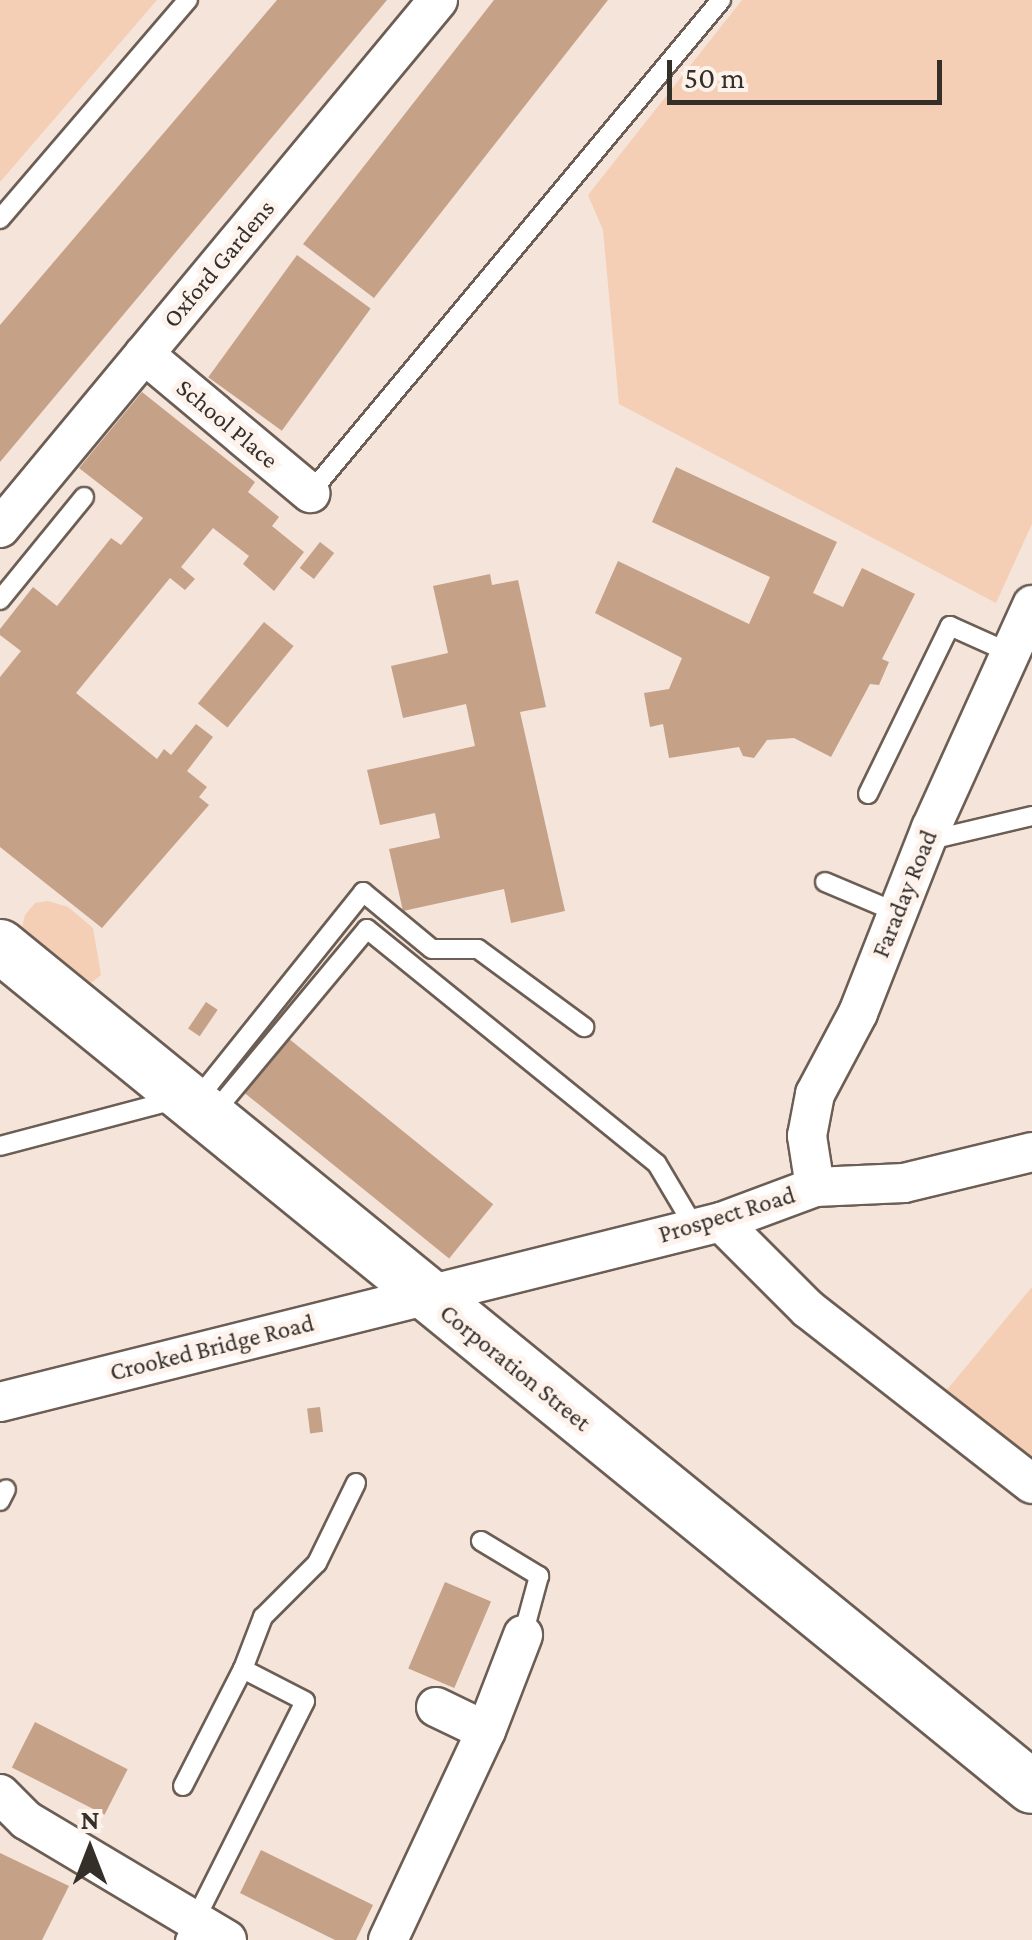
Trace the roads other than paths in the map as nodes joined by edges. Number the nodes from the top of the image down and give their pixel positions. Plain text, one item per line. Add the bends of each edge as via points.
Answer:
1 (188, 0) edge
2 (438, 0) edge
3 (722, 0) edge
4 (0, 219) edge
5 (144, 354) junction
6 (310, 494) joint
7 (84, 496) dead end
8 (0, 528) edge
9 (0, 600) edge
10 (1032, 606) edge
11 (1010, 653) junction
12 (868, 794) dead end
13 (1032, 816) edge
14 (926, 841) junction
15 (826, 882) dead end
16 (896, 912) junction
17 (0, 946) edge
18 (584, 1027) dead end
19 (197, 1106) junction
20 (0, 1146) edge
21 (1032, 1152) edge
22 (815, 1188) junction
23 (708, 1225) junction
24 (424, 1294) junction
25 (0, 1402) edge
26 (356, 1483) dead end
27 (1032, 1484) edge
28 (481, 1542) dead end
29 (523, 1634) joint
30 (243, 1669) junction
31 (436, 1707) dead end
32 (486, 1731) junction
33 (182, 1786) dead end
34 (1032, 1787) edge
35 (0, 1794) edge
36 (189, 1932) edge
37 (227, 1940) edge
38 (388, 1940) edge

1 - 4 lane
2 - 5 street, Oxford Gardens
3 - 6 lane
5 - 6 street, School Place
5 - 8 street, Oxford Gardens
7 - 9 lane
10 - 11 street, Faraday Road
11 - 12 lane via 950,626
11 - 14 street, Faraday Road
13 - 14 lane
14 - 16 street, Faraday Road
15 - 16 lane
16 - 22 street, Faraday Road via 858,1013 815,1094 807,1136
17 - 19 street, Corporation Street
18 - 19 lane via 478,948 432,948 363,892
19 - 20 lane
19 - 23 lane via 368,929 656,1164
19 - 24 street, Corporation Street
21 - 22 street, Prospect Road via 904,1182
22 - 23 street, Prospect Road
23 - 24 street, Prospect Road
23 - 27 street
24 - 25 street, Crooked Bridge Road
24 - 34 street, Corporation Street
26 - 30 lane via 316,1564 263,1618
28 - 29 lane via 539,1576
29 - 32 street
30 - 33 lane
30 - 36 lane via 306,1701
31 - 32 street
32 - 38 street
35 - 36 street via 26,1820
36 - 37 street

